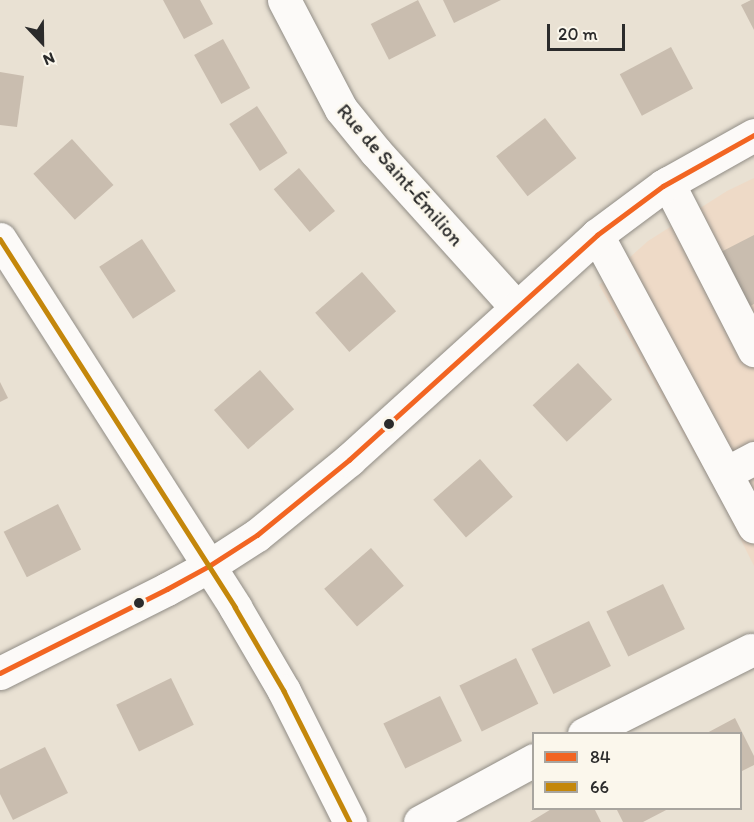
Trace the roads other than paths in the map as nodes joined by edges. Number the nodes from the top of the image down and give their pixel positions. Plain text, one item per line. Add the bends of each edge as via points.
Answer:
1 (286, 1) edge
2 (753, 138) edge
3 (669, 183) junction
4 (597, 235) junction
5 (4, 250) edge
6 (516, 307) junction
7 (754, 350) edge
8 (754, 458) edge
9 (726, 473) junction
10 (754, 526) edge
11 (209, 566) junction
12 (751, 650) dead end
13 (0, 673) edge
14 (588, 732) edge
15 (532, 761) edge
16 (350, 822) edge
17 (420, 822) edge

1 - 6 street, Rue de Saint-Émilion via 341,109
2 - 3 street
3 - 4 street
3 - 7 street
4 - 6 street
4 - 9 street
5 - 11 street
6 - 11 street via 350,460 257,535
8 - 9 street
9 - 10 street
11 - 13 street
11 - 16 street via 284,692
12 - 14 street
15 - 17 street

